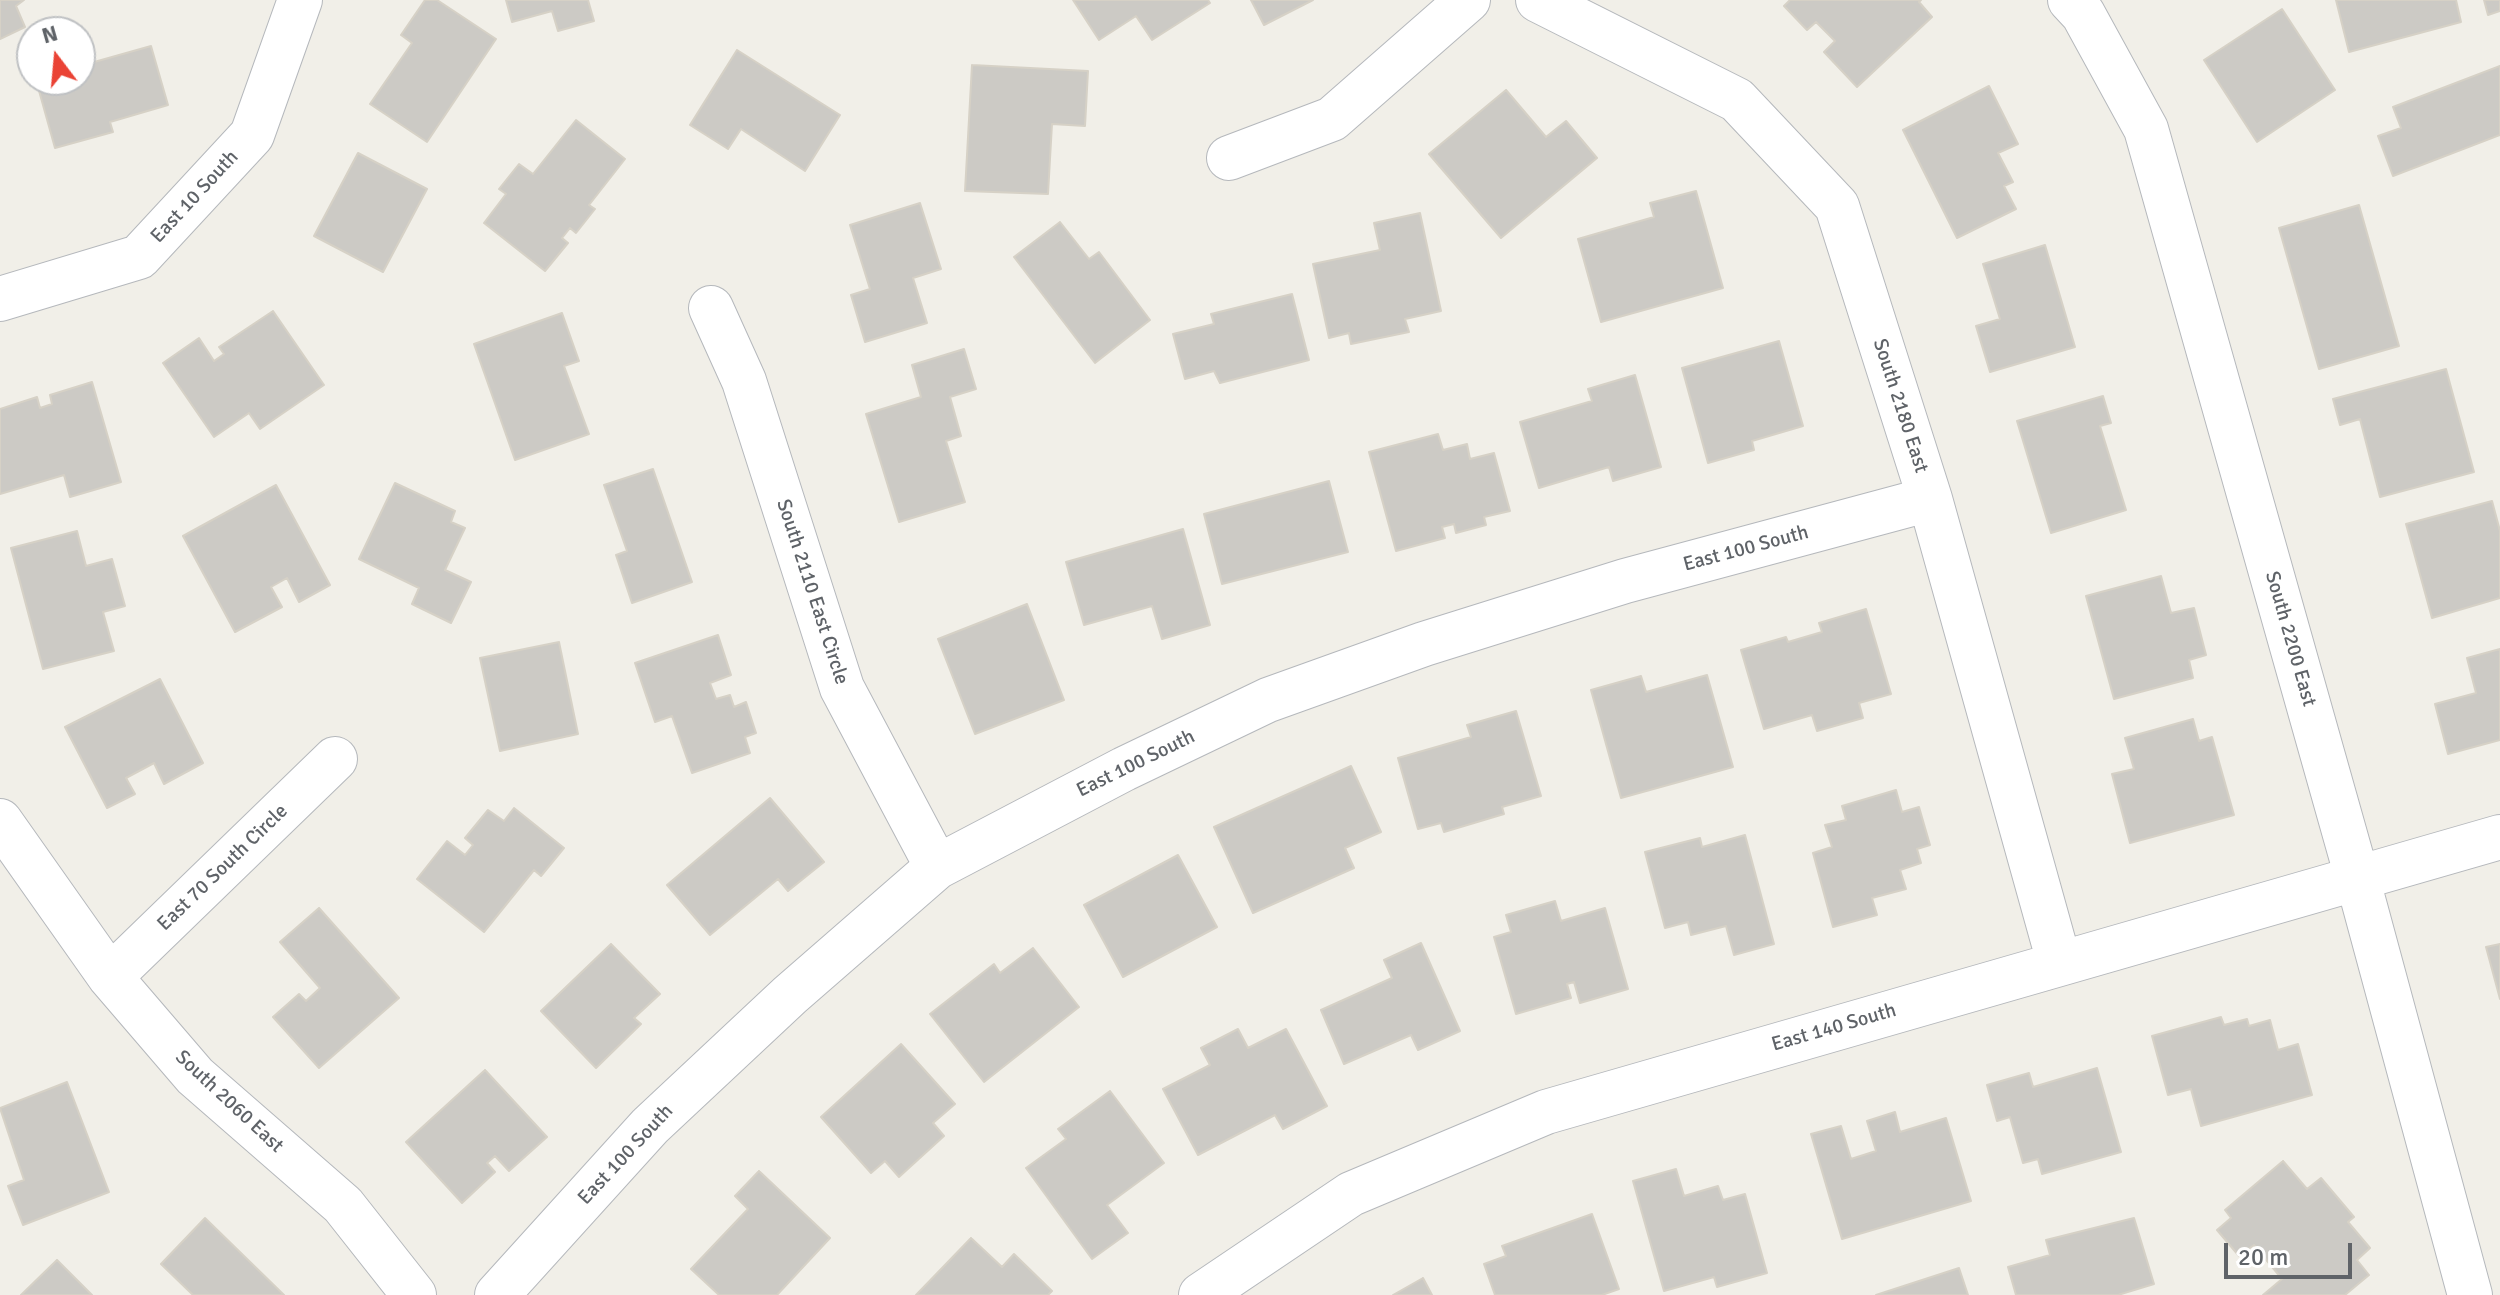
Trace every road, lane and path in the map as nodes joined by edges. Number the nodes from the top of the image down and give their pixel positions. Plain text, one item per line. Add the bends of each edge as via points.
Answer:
1 (300, 0) edge
2 (1468, 0) edge
3 (1538, 0) edge
4 (2086, 5) edge
5 (1229, 158) dead end
6 (0, 299) edge
7 (711, 308) dead end
8 (1930, 499) junction
9 (335, 759) dead end
10 (0, 821) edge
11 (2500, 837) edge
12 (937, 867) junction
13 (2357, 877) junction
14 (2059, 962) junction
15 (110, 977) junction
16 (414, 1295) edge
17 (497, 1295) edge
18 (1201, 1295) edge
19 (2470, 1295) edge

1 - 6 street, East 10 South via 252,135 139,257
2 - 5 street via 1332,119
3 - 8 street, South 2180 East via 1737,100 1837,206
4 - 13 street, South 2200 East via 2146,129
7 - 12 street, South 2110 East Circle via 744,381 842,688
8 - 12 street, East 100 South via 1625,581 1268,700
8 - 14 street, South 2180 East
9 - 15 street, East 70 South Circle
10 - 15 street, South 2060 East
11 - 13 street, East 140 South
12 - 17 street, East 100 South via 650,1126
13 - 14 street, East 140 South
13 - 19 street, South 2200 East
14 - 18 street, East 140 South via 1546,1112 1351,1194
15 - 16 street, South 2060 East via 195,1076 343,1205

